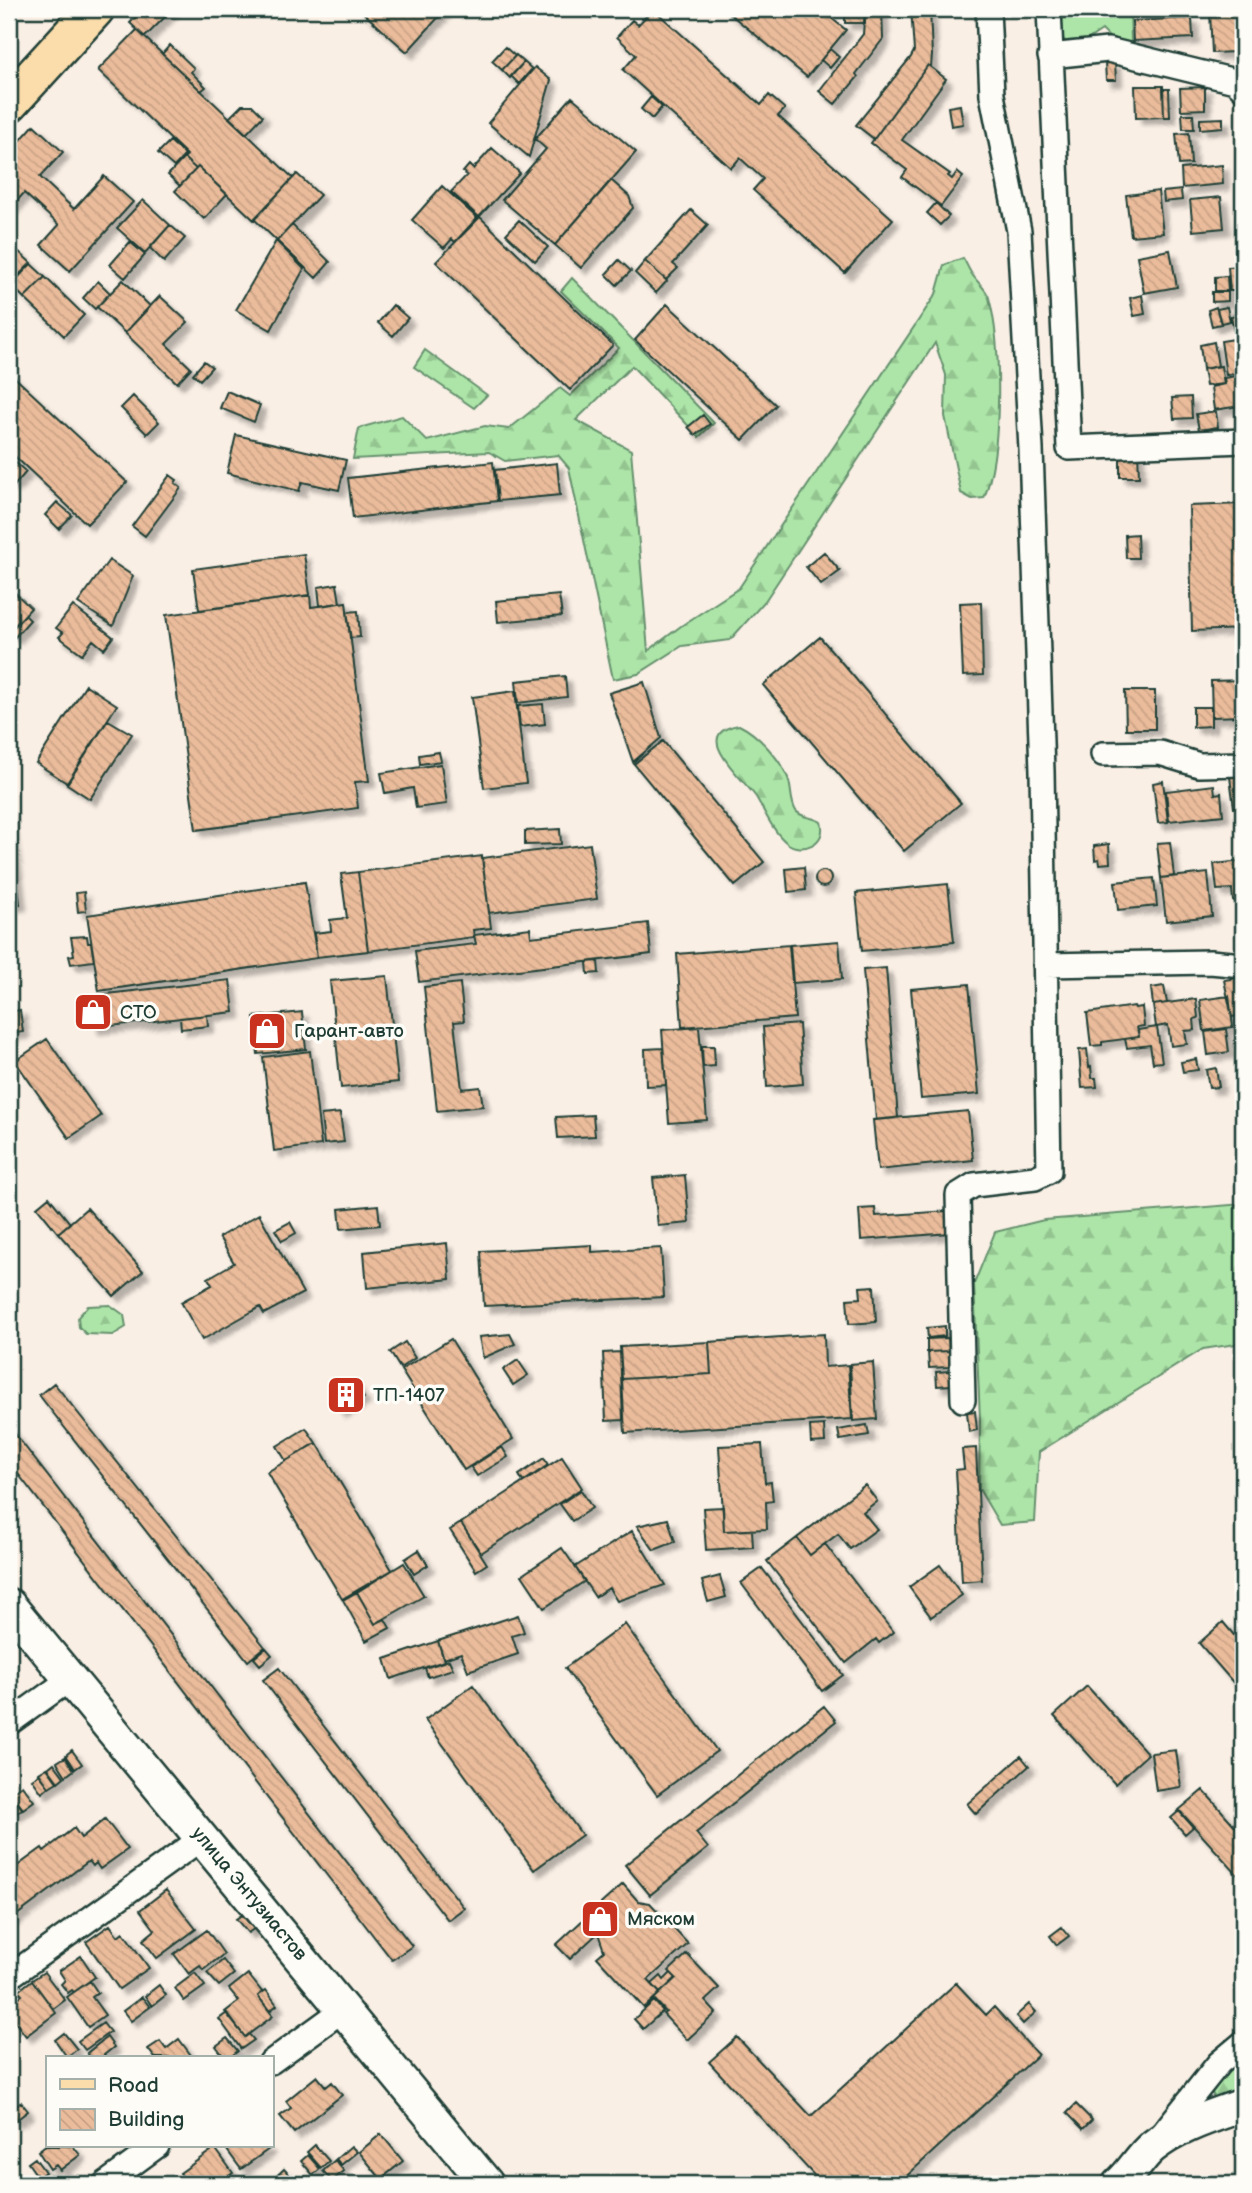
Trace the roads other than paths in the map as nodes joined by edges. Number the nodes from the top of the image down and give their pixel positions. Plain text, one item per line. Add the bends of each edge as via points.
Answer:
1 (95, 9) edge
2 (988, 9) edge
3 (1049, 9) edge
4 (1050, 56) junction
5 (1243, 88) edge
6 (9, 103) edge
7 (1243, 441) edge
8 (1103, 754) dead end
9 (1243, 764) edge
10 (1045, 965) junction
11 (1243, 965) edge
12 (963, 1400) dead end
13 (9, 1605) edge
14 (70, 1679) junction
15 (9, 1723) edge
16 (202, 1838) junction
17 (9, 1977) edge
18 (344, 2009) junction
19 (1243, 2043) edge
20 (273, 2061) edge
21 (1243, 2105) edge
22 (1152, 2147) junction
23 (154, 2148) edge
24 (474, 2180) edge
25 (105, 2184) edge
26 (1119, 2184) edge

1 - 6 main road
2 - 10 street via 992,96 1020,245 1036,579
3 - 4 street
4 - 5 street via 1108,50 1234,81
4 - 7 street via 1069,448
8 - 9 street via 1160,752 1199,765
10 - 11 street
10 - 12 street via 1049,1171 1035,1178 974,1185 958,1195
13 - 14 street, улица Энтузиастов
14 - 15 street
14 - 16 street, улица Энтузиастов
16 - 17 street
16 - 18 street, улица Энтузиастов
18 - 20 street
18 - 24 street, улица Энтузиастов
19 - 22 street via 1219,2063
21 - 22 street via 1192,2124
22 - 26 street
23 - 25 street

